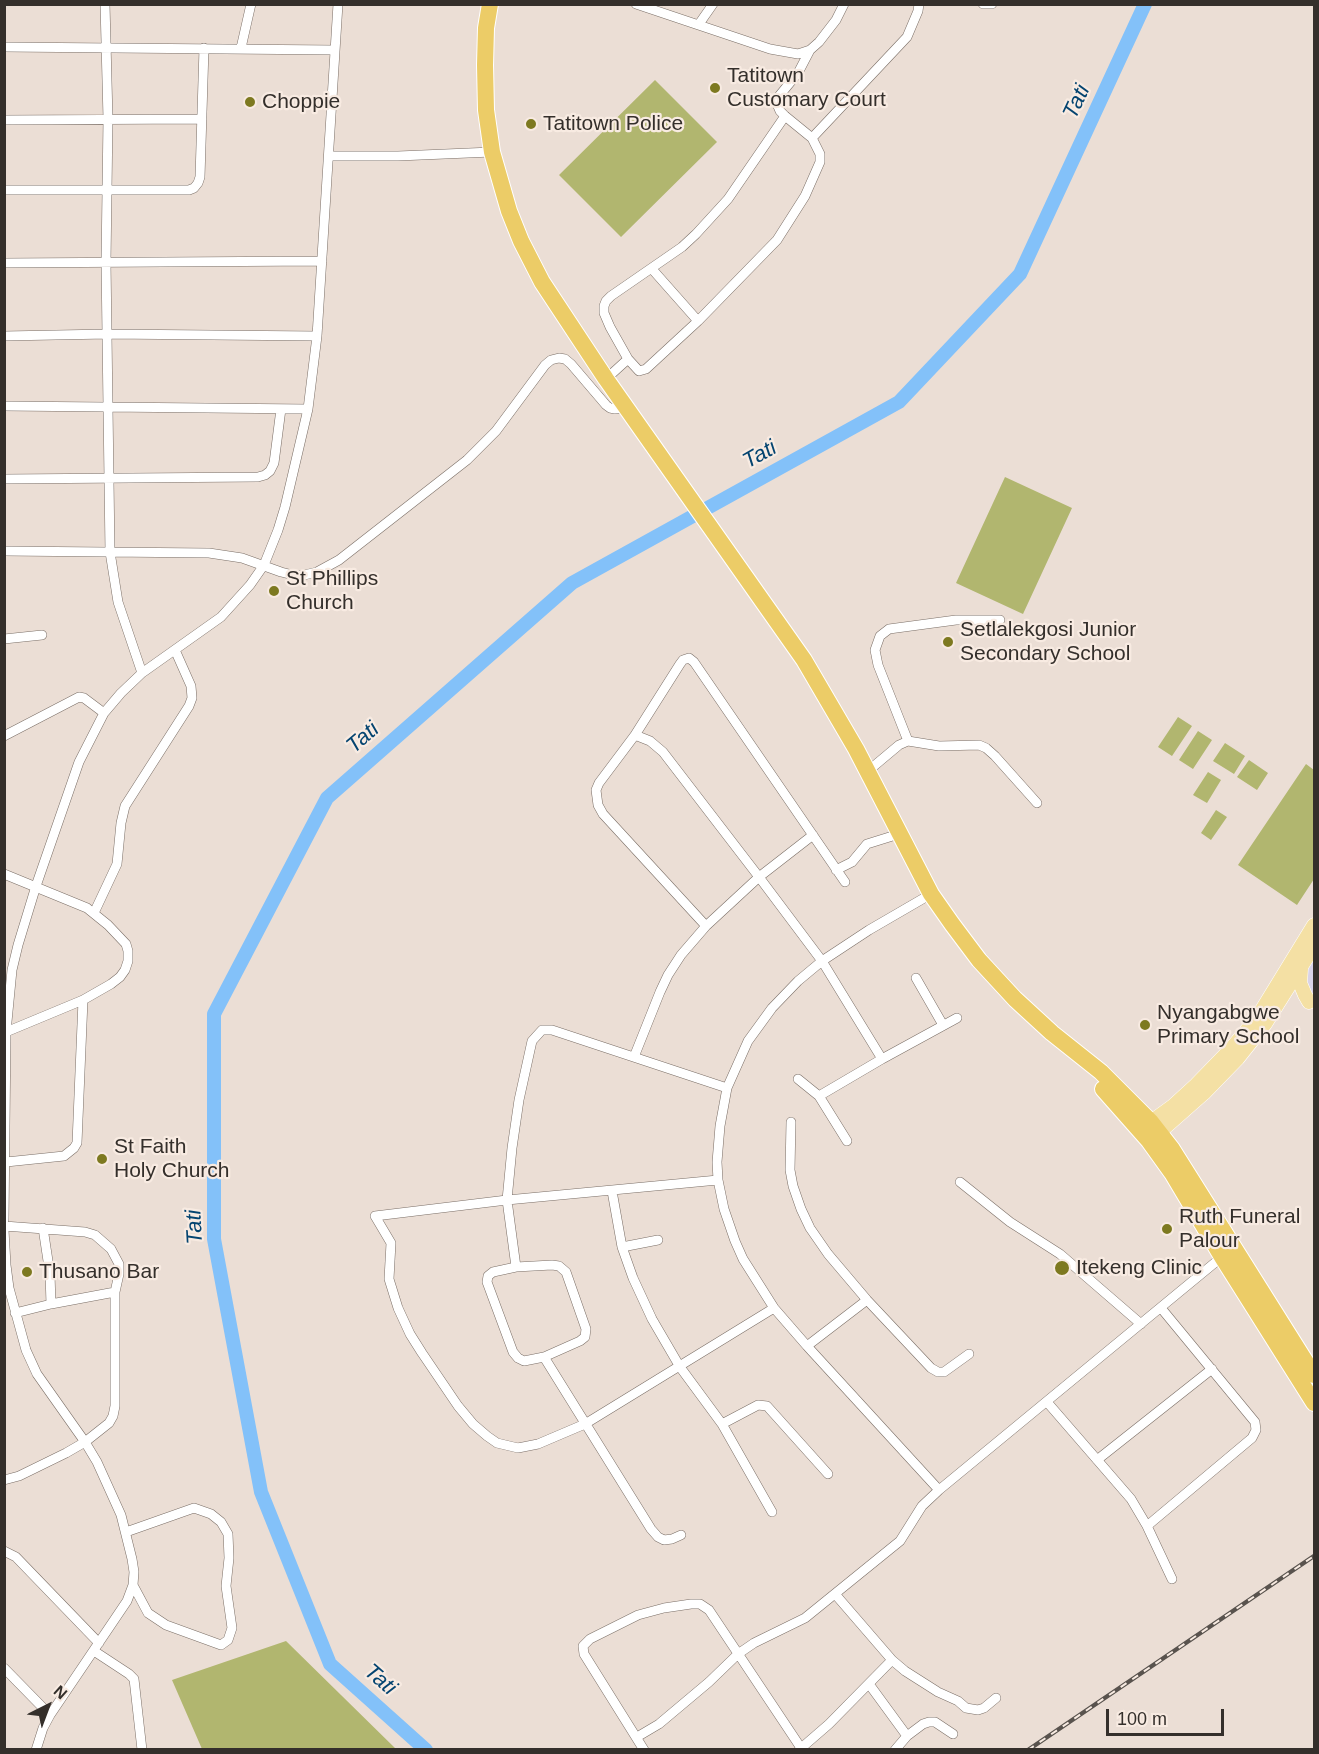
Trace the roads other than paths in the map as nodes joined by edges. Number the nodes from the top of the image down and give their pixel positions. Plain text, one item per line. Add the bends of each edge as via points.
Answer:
1 (105, 4) edge
2 (251, 4) edge
3 (338, 4) edge
4 (490, 4) edge
5 (636, 4) edge
6 (712, 4) edge
7 (844, 4) edge
8 (919, 4) edge
9 (983, 4) edge
10 (992, 4) edge
11 (699, 24) junction
12 (4, 47) edge
13 (107, 48) junction
14 (204, 48) junction
15 (241, 48) junction
16 (335, 50) junction
17 (810, 50) junction
18 (785, 116) junction
19 (108, 119) junction
20 (202, 119) junction
21 (4, 120) edge
22 (812, 138) junction
23 (492, 152) junction
24 (329, 156) junction
25 (107, 189) junction
26 (4, 190) edge
27 (322, 261) junction
28 (106, 262) junction
29 (4, 263) edge
30 (652, 269) junction
31 (698, 321) junction
32 (108, 334) junction
33 (4, 336) edge
34 (318, 336) junction
35 (628, 359) junction
36 (606, 380) junction
37 (4, 406) edge
38 (108, 408) junction
39 (626, 408) junction
40 (281, 409) junction
41 (308, 409) junction
42 (109, 478) junction
43 (4, 479) edge
44 (4, 551) edge
45 (110, 552) junction
46 (264, 565) junction
47 (1000, 620) dead end
48 (42, 635) dead end
49 (4, 639) edge
50 (175, 650) junction
51 (142, 673) junction
52 (104, 713) junction
53 (635, 735) junction
54 (4, 736) edge
55 (908, 741) junction
56 (868, 771) junction
57 (1037, 803) dead end
58 (899, 834) junction
59 (813, 835) junction
60 (836, 870) junction
61 (4, 874) edge
62 (759, 877) junction
63 (844, 882) dead end
64 (36, 886) junction
65 (931, 894) junction
66 (94, 913) junction
67 (1314, 925) edge
68 (706, 926) junction
69 (1314, 946) edge
70 (822, 961) junction
71 (1301, 967) junction
72 (916, 978) dead end
73 (1284, 983) junction
74 (83, 1000) junction
75 (1312, 1004) edge
76 (1276, 1006) junction
77 (957, 1018) dead end
78 (944, 1025) junction
79 (6, 1032) edge
80 (634, 1057) junction
81 (882, 1059) junction
82 (798, 1079) dead end
83 (727, 1088) junction
84 (819, 1096) junction
85 (5, 1113) edge
86 (791, 1122) dead end
87 (1150, 1132) junction
88 (847, 1141) dead end
89 (6, 1162) edge
90 (718, 1180) junction
91 (960, 1182) dead end
92 (612, 1191) junction
93 (507, 1200) junction
94 (4, 1220) edge
95 (4, 1228) edge
96 (43, 1228) junction
97 (658, 1240) dead end
98 (622, 1247) junction
99 (5, 1250) edge
100 (1228, 1252) junction
101 (516, 1267) junction
102 (6, 1278) edge
103 (115, 1292) junction
104 (867, 1300) junction
105 (51, 1304) junction
106 (774, 1308) junction
107 (1161, 1308) junction
108 (15, 1313) junction
109 (1141, 1324) junction
110 (807, 1346) junction
111 (969, 1354) dead end
112 (544, 1357) junction
113 (680, 1367) junction
114 (1212, 1369) junction
115 (1314, 1375) edge
116 (1047, 1402) junction
117 (1314, 1402) edge
118 (585, 1424) junction
119 (722, 1424) junction
120 (85, 1442) junction
121 (1097, 1460) junction
122 (828, 1474) dead end
123 (4, 1480) edge
124 (939, 1490) junction
125 (772, 1512) dead end
126 (1147, 1526) junction
127 (126, 1532) junction
128 (681, 1535) dead end
129 (4, 1551) edge
130 (1172, 1579) dead end
131 (134, 1585) junction
132 (835, 1594) junction
133 (96, 1647) junction
134 (738, 1654) junction
135 (892, 1660) junction
136 (4, 1668) edge
137 (869, 1684) junction
138 (996, 1698) dead end
139 (50, 1715) junction
140 (953, 1734) dead end
141 (907, 1736) junction
142 (637, 1737) junction
143 (36, 1749) edge
144 (141, 1749) edge
145 (644, 1749) edge
146 (800, 1749) edge
147 (895, 1749) edge

1 - 13 street
2 - 15 street
3 - 16 street
4 - 23 highway via 485,77
5 - 11 street
6 - 11 street
7 - 17 street via 827,33
8 - 22 street via 906,37
9 - 10 street
11 - 17 street via 784,52 803,54
12 - 13 street
13 - 14 street
13 - 19 street
14 - 15 street
14 - 20 street
15 - 16 street
16 - 24 street
17 - 18 street via 779,96 777,104
18 - 22 street
18 - 30 street via 728,199 682,247
19 - 20 street
19 - 21 street
19 - 25 street
20 - 25 street via 200,177 194,188
22 - 31 street via 820,162 805,196 777,240
23 - 24 street
23 - 36 highway via 509,211 531,262
24 - 27 street
25 - 26 street
25 - 28 street
27 - 28 street
27 - 34 street
28 - 29 street
28 - 32 street
30 - 31 street
30 - 35 street via 611,296 604,306 610,327
31 - 35 street via 646,369 639,371
32 - 33 street
32 - 34 street
32 - 38 street
34 - 41 street
35 - 36 street
36 - 39 highway
37 - 38 street
38 - 40 street
38 - 42 street
39 - 46 street via 610,408 565,359 551,360 482,446 339,560 304,575
39 - 56 highway via 804,660
40 - 41 street
40 - 42 street via 274,463 265,475
41 - 46 street via 285,507
42 - 43 street
42 - 45 street
44 - 45 street
45 - 46 street via 219,554
45 - 51 street via 118,602
46 - 50 street via 221,617
47 - 55 street via 956,620 889,629 880,636 875,645 876,658
48 - 49 street
50 - 51 street
50 - 66 street via 191,686 192,698 125,806 117,864
51 - 52 street
52 - 54 street via 79,697
52 - 64 street via 79,762
53 - 59 street via 680,664 689,658
53 - 62 street via 663,752
53 - 68 street via 599,783 598,805
55 - 56 street
55 - 57 street via 986,748
56 - 58 highway
58 - 60 street via 867,844 852,862
58 - 65 highway
59 - 60 street
59 - 62 street
60 - 63 street
61 - 64 street
62 - 68 street
62 - 70 street
64 - 66 street
64 - 79 street via 12,970
65 - 70 street
65 - 87 highway via 1015,999 1101,1072
66 - 74 street via 126,944 128,961 120,977
67 - 73 main road
68 - 80 street via 668,975
69 - 71 main road
70 - 81 street
70 - 83 street via 785,994 759,1025
71 - 73 main road
71 - 75 main road via 1300,983
72 - 78 street
73 - 75 street
73 - 76 main road
73 - 87 main road via 1230,1050
74 - 79 street
74 - 89 street via 75,1148 64,1156
75 - 76 main road via 1302,998 1291,998
76 - 87 main road via 1238,1058 1204,1094
77 - 78 street
78 - 81 street
79 - 85 street
80 - 83 street
80 - 93 street via 552,1030 536,1035 519,1100
81 - 84 street
82 - 84 street
83 - 90 street via 720,1126
84 - 88 street
85 - 89 street
86 - 104 street via 790,1170 801,1209 828,1254
87 - 100 highway via 1172,1149
89 - 94 street
90 - 92 street
90 - 106 street via 735,1241
91 - 109 street via 1010,1222 1060,1254
92 - 93 street
92 - 98 street
93 - 101 street
93 - 118 street via 375,1216 391,1243 389,1279 393,1295 410,1334 458,1406 497,1443 518,1448 538,1444
95 - 96 street
95 - 99 street
96 - 103 street via 85,1232 103,1240 119,1264
96 - 105 street
97 - 98 street
98 - 113 street via 652,1319
99 - 102 street
100 - 107 street
100 - 115 highway
100 - 117 highway
101 - 112 street via 493,1272 487,1282 513,1352 524,1362
101 - 112 street via 552,1265 566,1272 586,1329 580,1341
102 - 108 street
103 - 105 street
103 - 120 street via 113,1416
104 - 110 street
104 - 111 street via 938,1372 944,1372
105 - 108 street
106 - 110 street
106 - 113 street
107 - 109 street
107 - 114 street
108 - 120 street via 37,1374
109 - 116 street
110 - 124 street
112 - 118 street
113 - 118 street
113 - 119 street
114 - 121 street
114 - 126 street via 1255,1422 1256,1430 1252,1438
116 - 121 street
116 - 124 street
118 - 128 street via 657,1537 664,1540
119 - 122 street via 758,1405 767,1406
119 - 125 street
120 - 123 street
120 - 127 street
121 - 126 street via 1131,1499
124 - 132 street via 922,1506 900,1541
126 - 130 street
127 - 131 street
127 - 131 street via 194,1508 221,1522 228,1534 226,1586 232,1628 228,1640 221,1644 166,1625 148,1613
129 - 133 street via 16,1557
131 - 133 street via 128,1601
132 - 134 street via 805,1618
132 - 135 street
133 - 139 street
133 - 144 street via 134,1679
134 - 142 street via 659,1724
134 - 142 street via 709,1610 700,1604 638,1615 590,1639 583,1646 584,1654
134 - 146 street
135 - 137 street
135 - 138 street via 966,1708 978,1710
136 - 139 street
137 - 141 street
137 - 146 street
139 - 143 street
140 - 141 street via 929,1722
141 - 147 street
142 - 145 street

